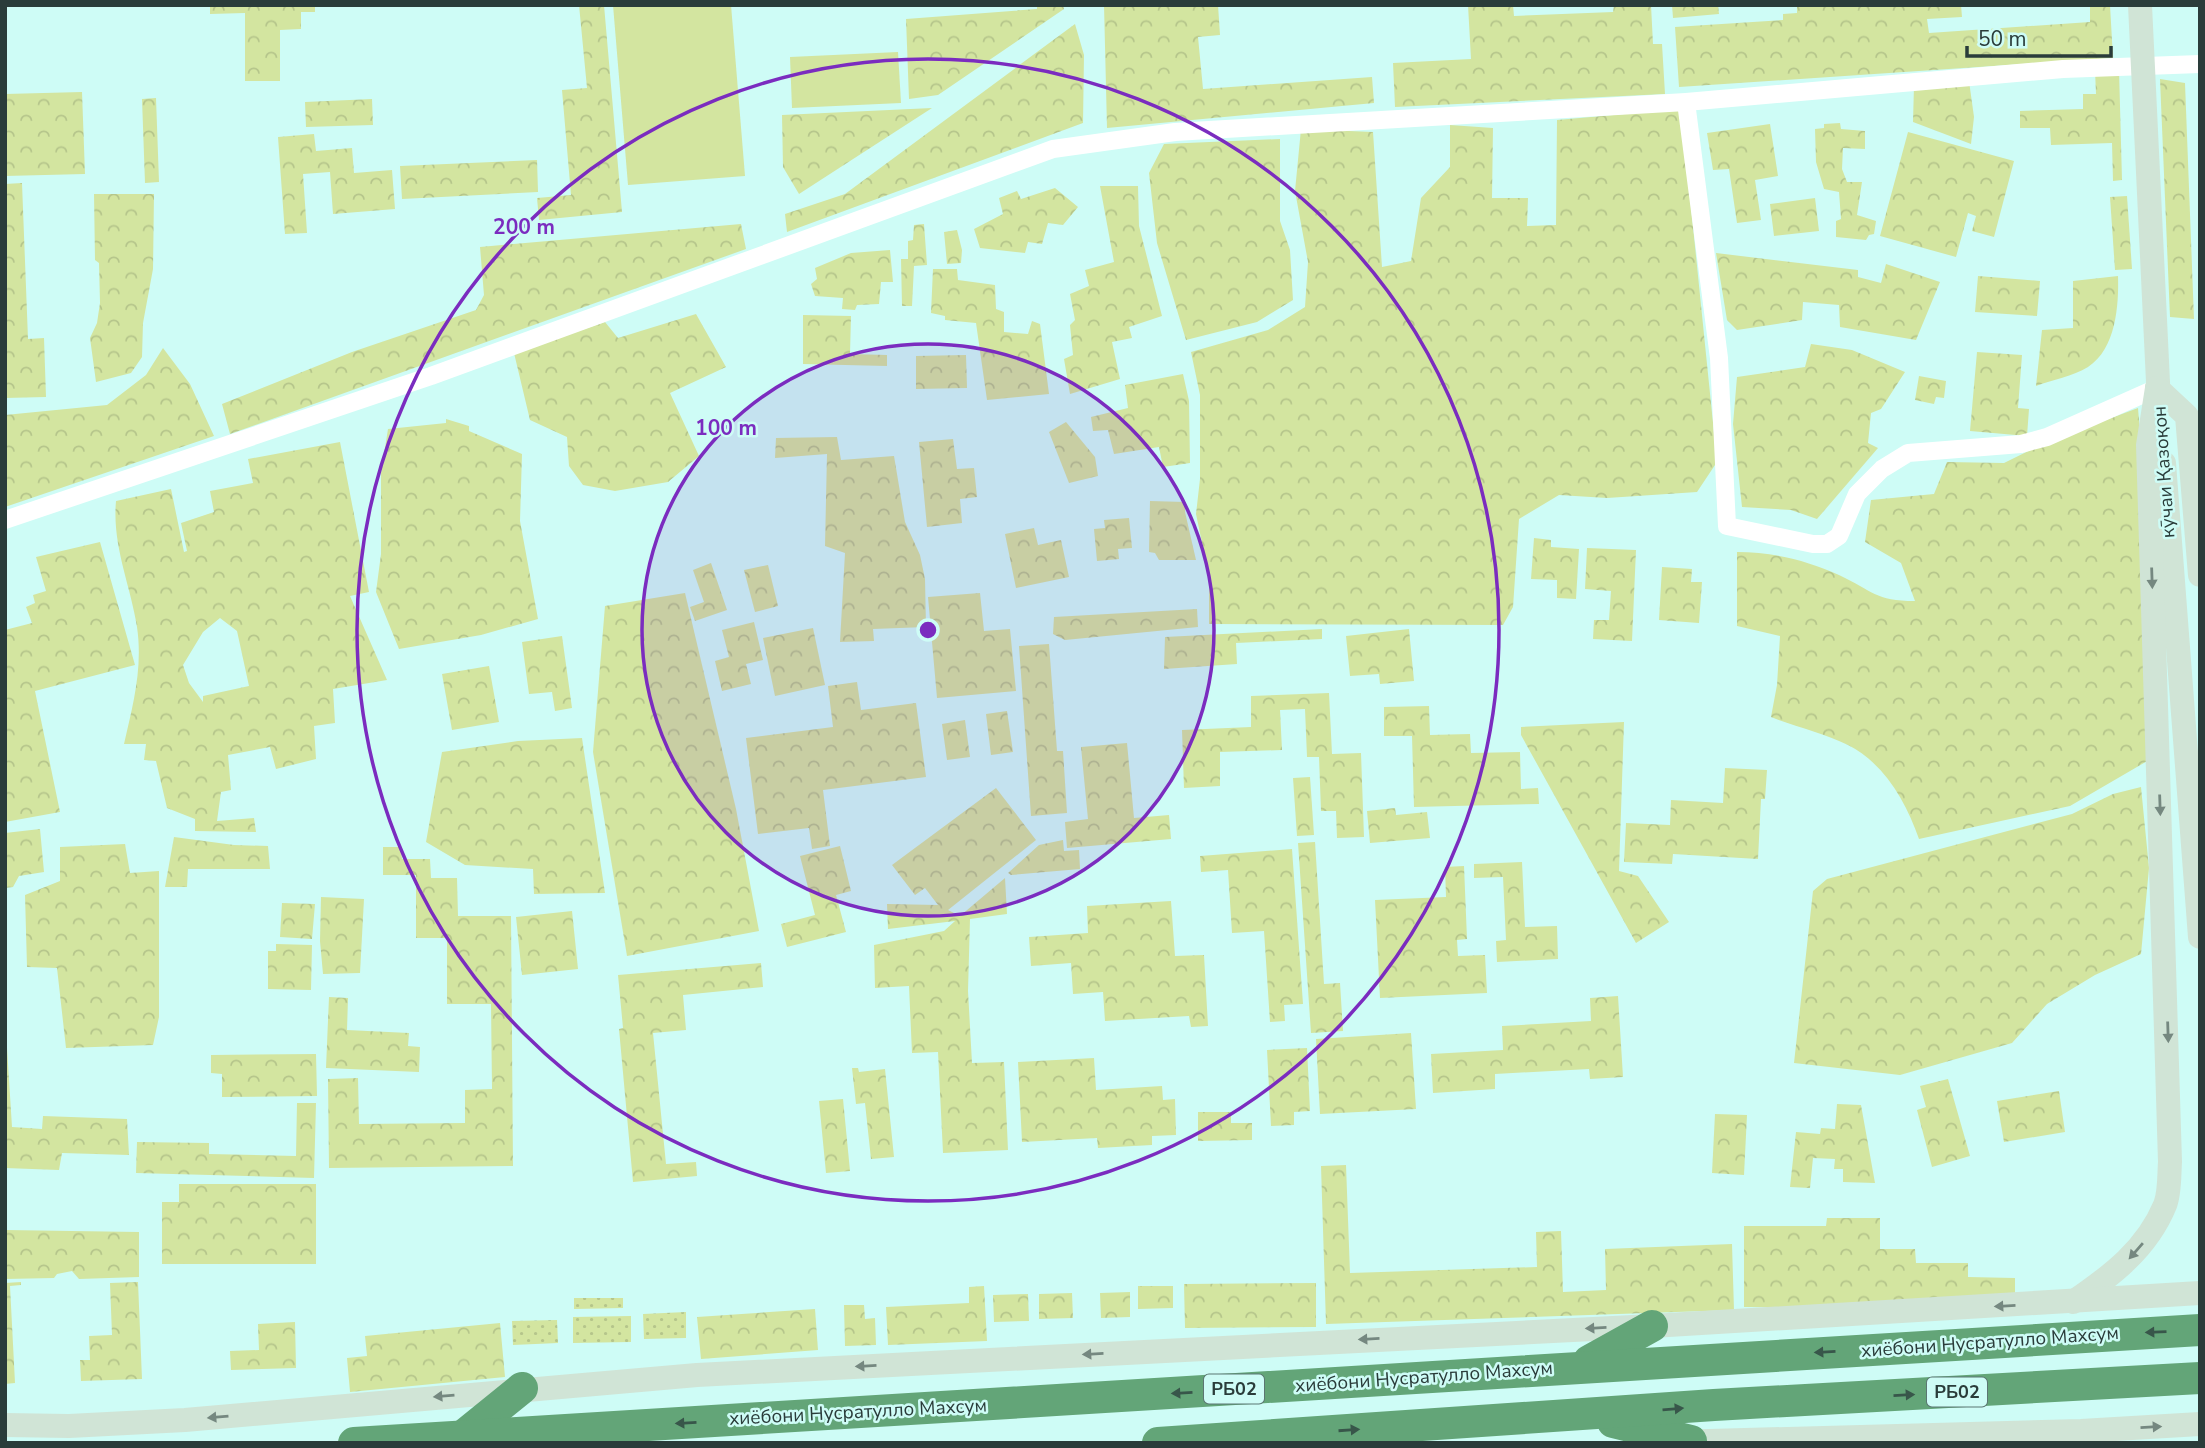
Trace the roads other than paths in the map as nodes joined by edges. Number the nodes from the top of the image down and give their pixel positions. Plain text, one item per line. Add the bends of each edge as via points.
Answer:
1 (2140, 5) edge
2 (2200, 64) edge
3 (2143, 68) junction
4 (1686, 102) junction
5 (2157, 388) junction
6 (5, 520) edge
7 (2200, 575) edge
8 (2200, 937) edge
9 (2200, 1293) edge
10 (2073, 1302) junction
11 (1652, 1326) junction
12 (2200, 1330) edge
13 (1581, 1366) junction
14 (1476, 1375) junction
15 (2200, 1378) edge
16 (522, 1388) junction
17 (1588, 1415) junction
18 (1480, 1420) junction
19 (2200, 1424) edge
20 (5, 1426) edge
21 (2081, 1431) junction
22 (463, 1436) junction
23 (1691, 1442) edge
24 (354, 1443) edge
25 (1158, 1443) edge
26 (1651, 1443) edge
27 (2127, 1443) edge

1 - 3 street, кӯчаи Қазоқон
2 - 3 street
3 - 4 street via 2063,69
3 - 5 street, кӯчаи Қазоқон
4 - 5 street via 1719,358 1727,526 1828,544 1839,536 1857,494 1882,469 1908,453 2034,440
4 - 6 street via 1175,132 1053,149 431,376
5 - 7 street via 2187,416
5 - 8 street, кӯчаи Қазоқон
5 -> 10 street via 2148,445 2170,1162 2166,1203 2141,1247 2113,1275
9 - 10 street
10 -> 11 street
11 - 13 highway
11 -> 16 street
12 -> 13 highway, хиёбони Нусратулло Махсум / РБ02
13 - 14 highway, хиёбони Нусратулло Махсум / РБ02
14 - 18 highway
14 -> 22 highway, хиёбони Нусратулло Махсум / РБ02
17 -> 15 highway, РБ02
16 -> 20 street via 185,1420
16 - 22 highway
17 - 18 highway, РБ02
17 - 23 highway
25 -> 18 highway, РБ02
21 -> 19 street
21 - 23 street
21 - 27 street via 2119,1436
22 - 24 highway, хиёбони Нусратулло Махсум / РБ02
23 - 26 street

